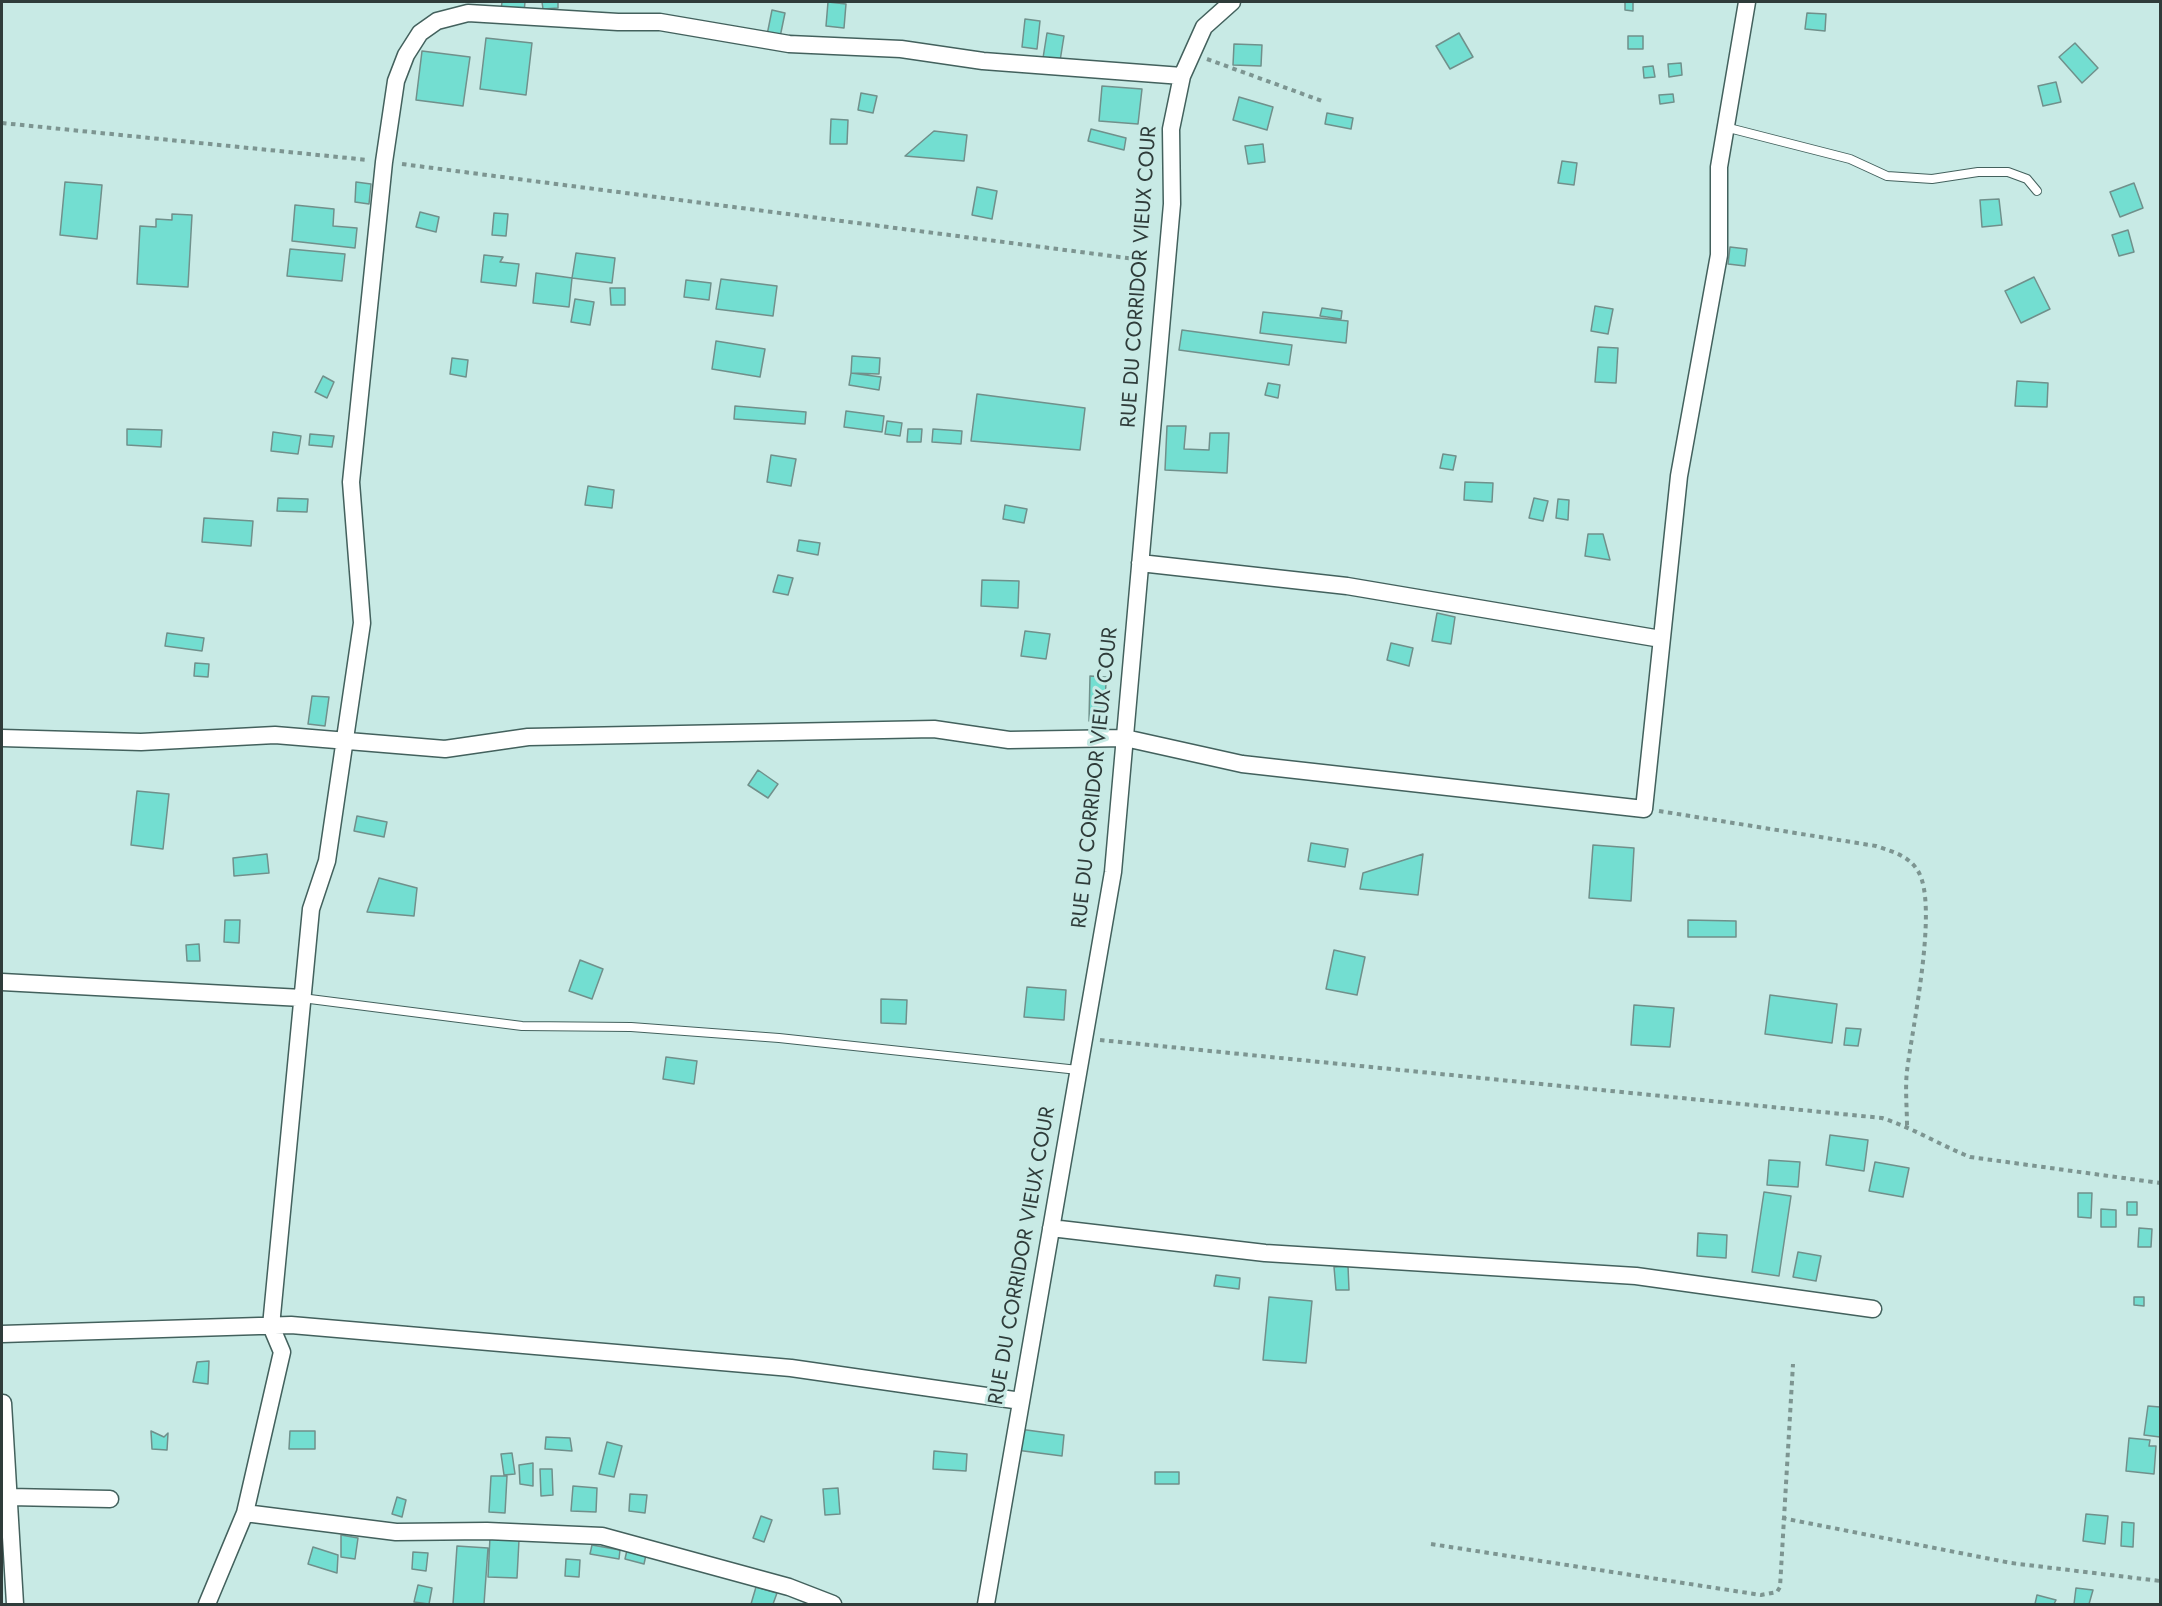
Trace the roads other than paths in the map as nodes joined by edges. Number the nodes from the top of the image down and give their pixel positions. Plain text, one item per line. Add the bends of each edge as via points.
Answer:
1 (1232, 2) edge
2 (1747, 2) edge
3 (1182, 76) junction
4 (1725, 127) junction
5 (2037, 191) dead end
6 (1140, 563) junction
7 (1661, 639) junction
8 (2, 738) edge
9 (1125, 738) junction
10 (346, 741) junction
11 (2, 982) edge
12 (302, 998) junction
13 (1078, 1070) junction
14 (1051, 1228) junction
15 (1873, 1309) dead end
16 (272, 1326) junction
17 (2, 1334) edge
18 (1021, 1401) junction
19 (3, 1403) edge
20 (9, 1497) junction
21 (110, 1499) dead end
22 (246, 1513) junction
23 (15, 1605) edge
24 (207, 1605) edge
25 (833, 1605) edge
26 (986, 1605) edge

1 - 3 street, RUE DU CORRIDOR VIEUX COUR via 1204,27
2 - 4 street
3 - 6 street, RUE DU CORRIDOR VIEUX COUR via 1171,129 1172,204
3 - 10 street via 987,62 901,49 789,44 660,22 468,13 437,21 420,33 396,81 384,162 351,482 362,623
4 - 5 lane via 1850,159 1887,176 1932,178 2008,172 2027,179
4 - 7 street via 1719,167 1719,255 1679,476
6 - 7 street via 1347,586
6 - 9 street, RUE DU CORRIDOR VIEUX COUR
7 - 9 street via 1644,809 1242,764
8 - 10 street via 141,742 275,735
9 - 10 street via 1009,740 934,729 528,737 445,749
9 - 13 street, RUE DU CORRIDOR VIEUX COUR via 1113,872
10 - 12 street via 327,861 311,909
11 - 12 street
12 - 13 lane via 522,1026 631,1027 779,1038
12 - 16 street
13 - 14 street, RUE DU CORRIDOR VIEUX COUR
14 - 15 street via 1265,1253 1636,1276
14 - 18 street, RUE DU CORRIDOR VIEUX COUR
16 - 17 street
16 - 18 street via 790,1368
16 - 22 street via 282,1352
18 - 26 street, RUE DU CORRIDOR VIEUX COUR
19 - 20 street
20 - 21 street
20 - 23 street
22 - 24 street
22 - 25 street via 396,1532 602,1536 789,1587

